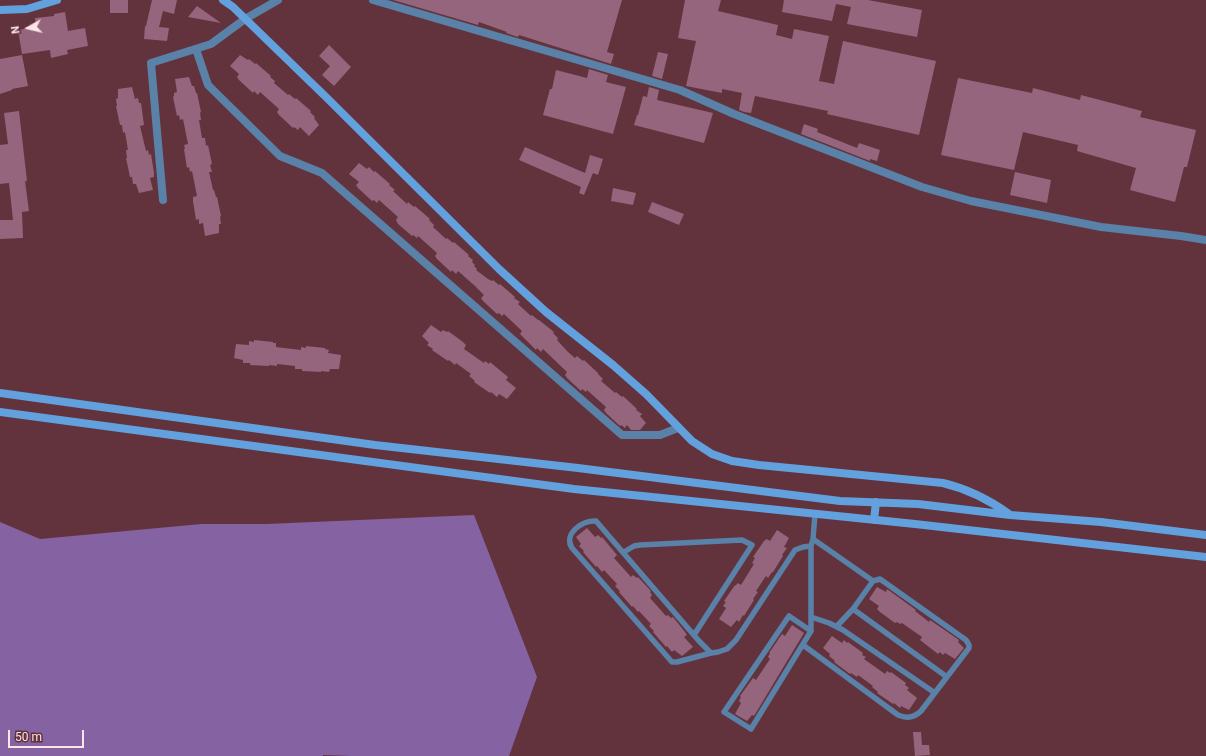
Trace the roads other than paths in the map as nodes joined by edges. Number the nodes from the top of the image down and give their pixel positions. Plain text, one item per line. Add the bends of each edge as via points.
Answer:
1 (57, 0) edge
2 (222, 0) edge
3 (278, 0) edge
4 (373, 0) edge
5 (0, 10) edge
6 (245, 19) junction
7 (196, 49) junction
8 (163, 200) dead end
9 (1206, 240) edge
10 (0, 393) edge
11 (0, 412) edge
12 (678, 428) junction
13 (876, 502) junction
14 (815, 514) junction
15 (1010, 514) junction
16 (874, 520) junction
17 (1206, 535) edge
18 (813, 539) junction
19 (811, 546) junction
20 (624, 552) junction
21 (1206, 556) edge
22 (874, 581) junction
23 (853, 609) junction
24 (811, 617) junction
25 (837, 626) junction
26 (811, 631) junction
27 (694, 635) junction
28 (803, 645) junction
29 (711, 653) junction
30 (947, 677) junction
31 (935, 693) junction

1 - 5 main road via 27,8
2 - 6 main road
3 - 6 street
4 - 9 street via 680,90 922,188 971,201 1101,227
6 - 7 street via 211,44
6 - 12 main road via 499,269 546,312 613,365
7 - 8 street via 151,63
7 - 12 street via 208,85 280,156 322,173 622,435 660,435
10 - 13 main road via 375,445 840,501
11 - 14 main road via 574,489
12 - 15 main road via 707,451 732,461 943,483 971,491
13 - 15 main road
13 - 16 main road
14 - 16 main road
14 - 18 lane
15 - 17 main road
16 - 21 main road
18 - 19 lane
18 - 22 lane
19 - 24 lane
19 - 29 lane via 795,550 736,640 727,649
20 - 27 lane
20 - 27 lane via 640,545 742,540 752,546
20 - 29 lane via 596,521 585,522 572,532 569,539 572,548 672,662
22 - 23 lane
22 - 30 lane via 883,580 968,642 968,651
23 - 25 lane
23 - 30 lane
24 - 25 lane
24 - 26 lane
25 - 31 lane
26 - 28 lane
26 - 28 lane via 789,616 724,712 752,729
27 - 29 lane
28 - 31 lane via 903,717 918,715
30 - 31 lane

